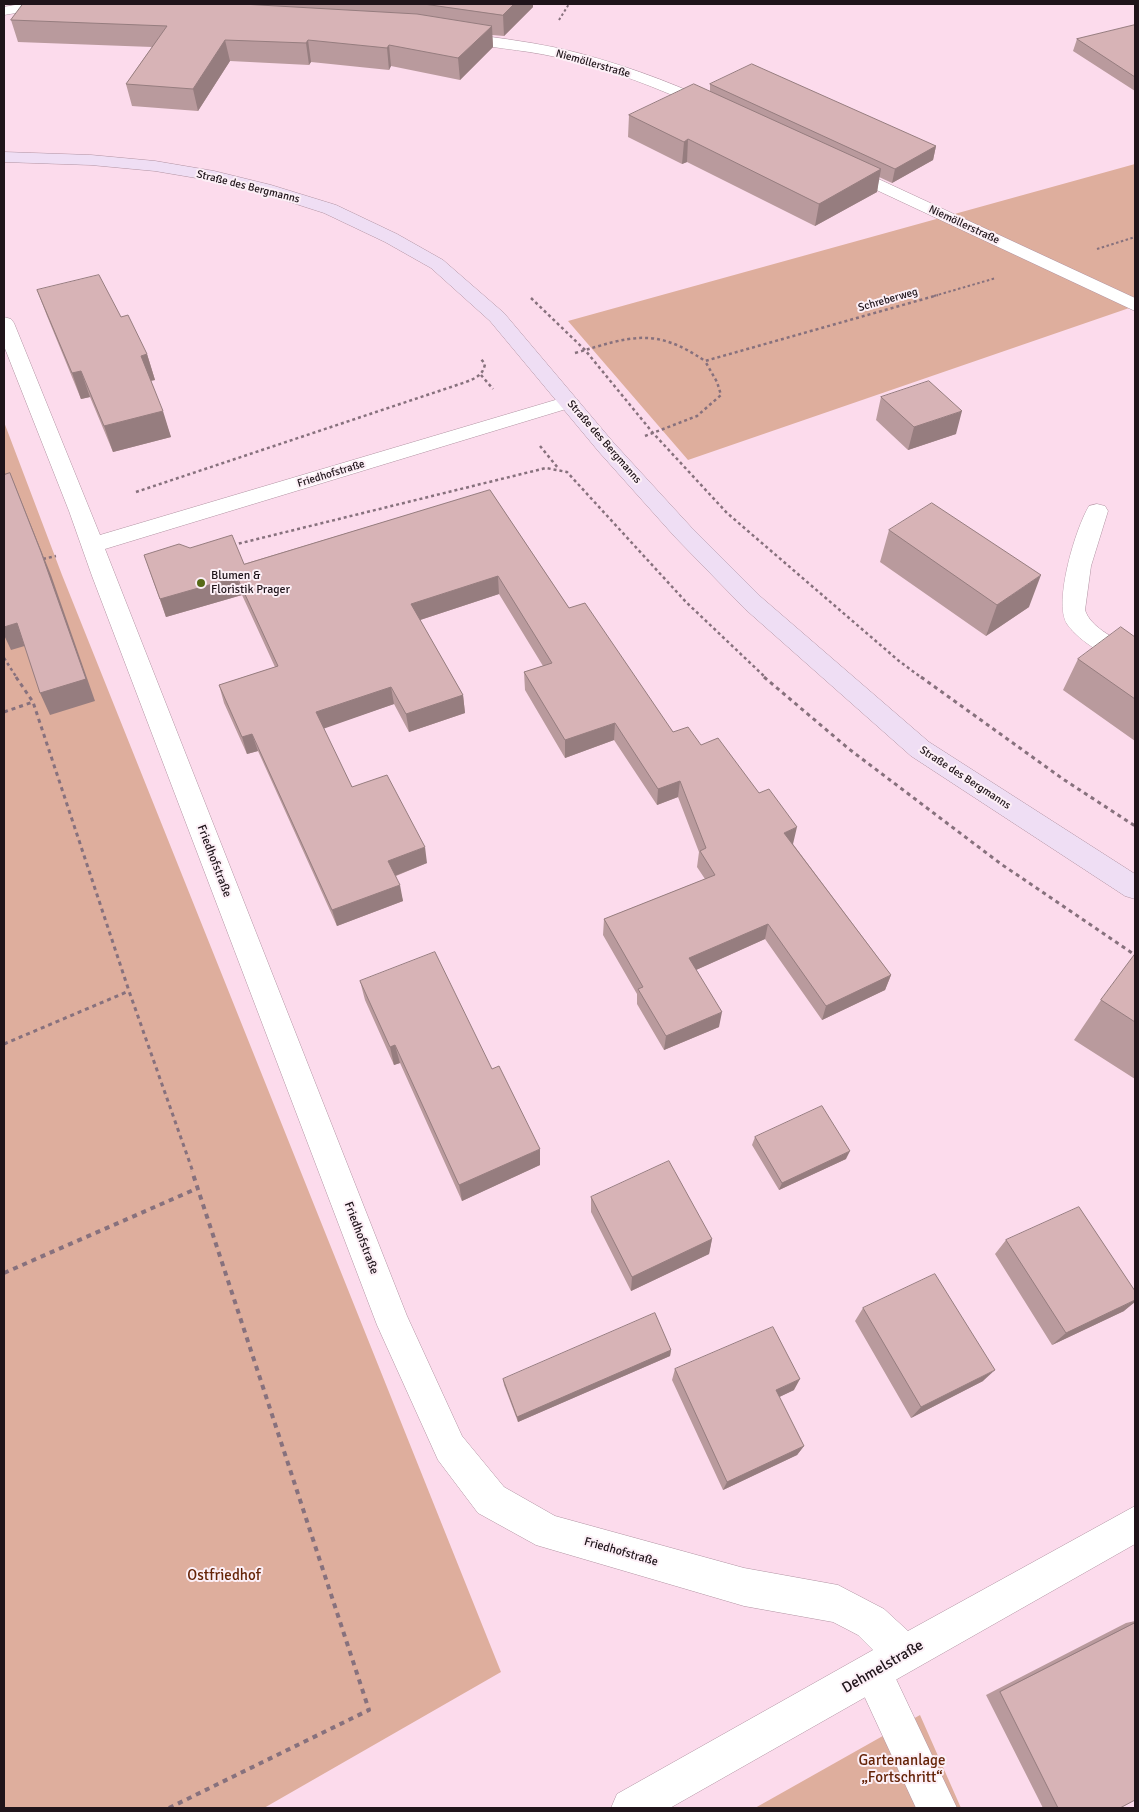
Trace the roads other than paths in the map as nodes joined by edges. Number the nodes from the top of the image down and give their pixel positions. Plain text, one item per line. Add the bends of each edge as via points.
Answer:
1 (74, 8) edge
2 (4, 12) edge
3 (438, 33) edge
4 (725, 112) edge
5 (4, 157) edge
6 (832, 163) edge
7 (1135, 305) edge
8 (4, 323) edge
9 (569, 402) junction
10 (1097, 511) dead end
11 (93, 545) junction
12 (1135, 661) edge
13 (1133, 882) edge
14 (1135, 1524) edge
15 (889, 1664) junction
16 (631, 1808) edge
17 (937, 1808) edge

1 - 2 street via 34,6
3 - 4 street, Niemöllerstraße via 536,48 611,68
5 - 9 main road, Straße des Bergmanns via 155,166 262,188 330,209 436,264 470,291 497,317
6 - 7 street, Niemöllerstraße
8 - 11 street, Friedhofstraße
9 - 11 street, Friedhofstraße
9 - 13 main road, Straße des Bergmanns via 683,532 753,603 920,749
10 - 12 street via 1079,564 1072,608 1084,627
11 - 15 street, Friedhofstraße via 394,1325 450,1448 491,1500 548,1532 744,1587 838,1604 871,1622
14 - 15 street, Dehmelstraße
15 - 16 street, Dehmelstraße
15 - 17 street

